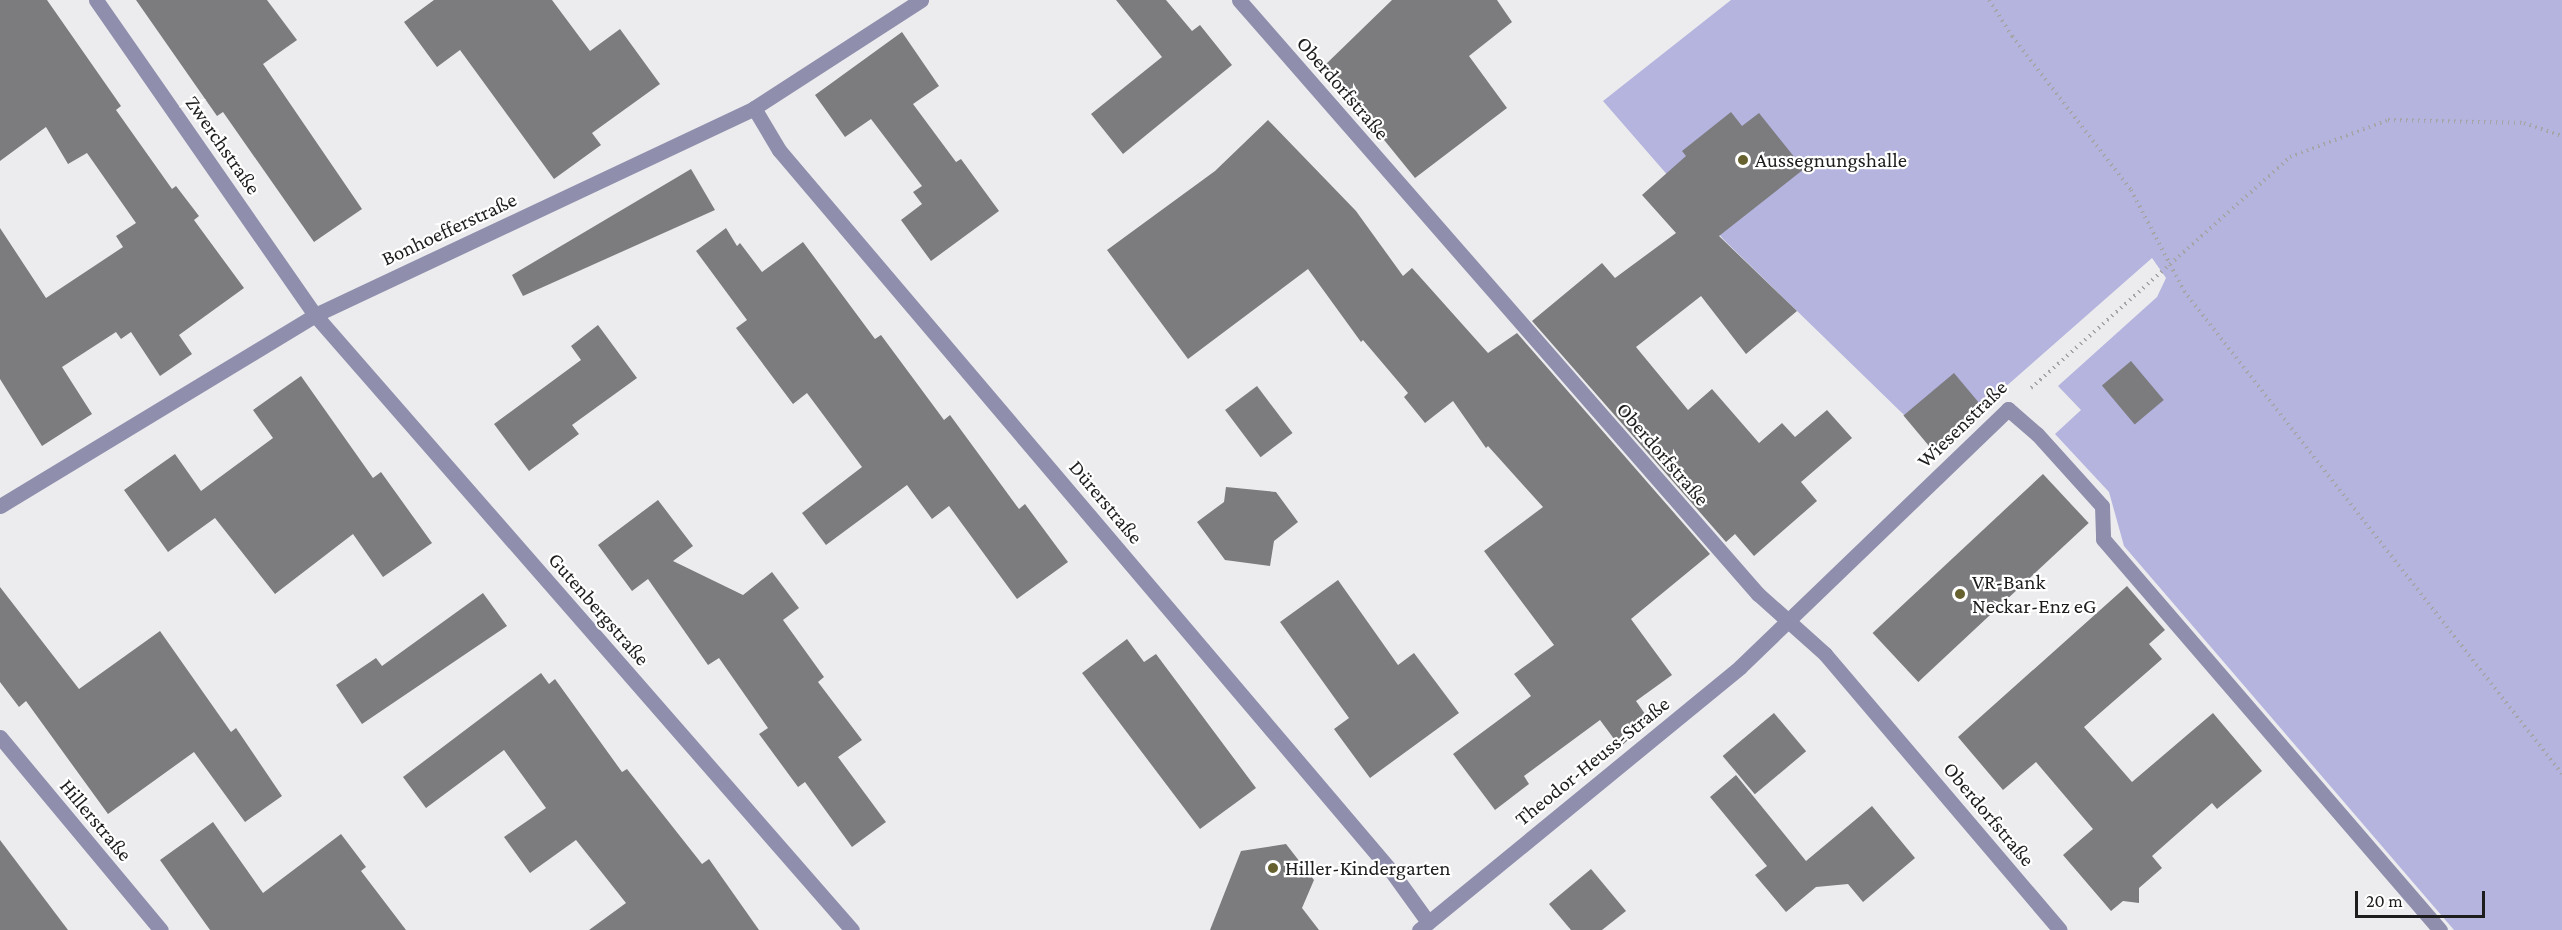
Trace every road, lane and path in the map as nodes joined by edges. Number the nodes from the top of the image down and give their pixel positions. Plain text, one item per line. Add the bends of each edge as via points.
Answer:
1 (96, 0) edge
2 (921, 0) edge
3 (1239, 0) edge
4 (1989, 0) edge
5 (754, 108) junction
6 (2562, 136) edge
7 (2169, 262) junction
8 (315, 315) junction
9 (2008, 409) junction
10 (0, 506) edge
11 (1788, 620) junction
12 (0, 737) edge
13 (2562, 774) edge
14 (1423, 926) edge
15 (160, 930) edge
16 (852, 930) edge
17 (2060, 930) edge
18 (2440, 930) edge

1 - 8 street, Zwerchstraße
2 - 5 street, Bonhoefferstraße
3 - 11 street, Oberdorfstraße via 1758,594
4 - 7 path via 2012,36 2131,190
5 - 8 street, Bonhoefferstraße
5 - 14 street, Dürerstraße via 779,150 1392,872
6 - 7 path, Wiesenstraße via 2524,123 2388,120 2290,157 2225,218
7 - 9 path, Wiesenstraße
7 - 13 path via 2184,291
8 - 10 street, Bonhoefferstraße
8 - 16 street, Gutenbergstraße
9 - 11 street, Wiesenstraße
9 - 18 street via 2037,434 2102,506 2103,539
11 - 14 street, Theodor-Heuss-Straße via 1740,667
11 - 17 street, Oberdorfstraße via 1825,654
12 - 15 street, Hillerstraße

